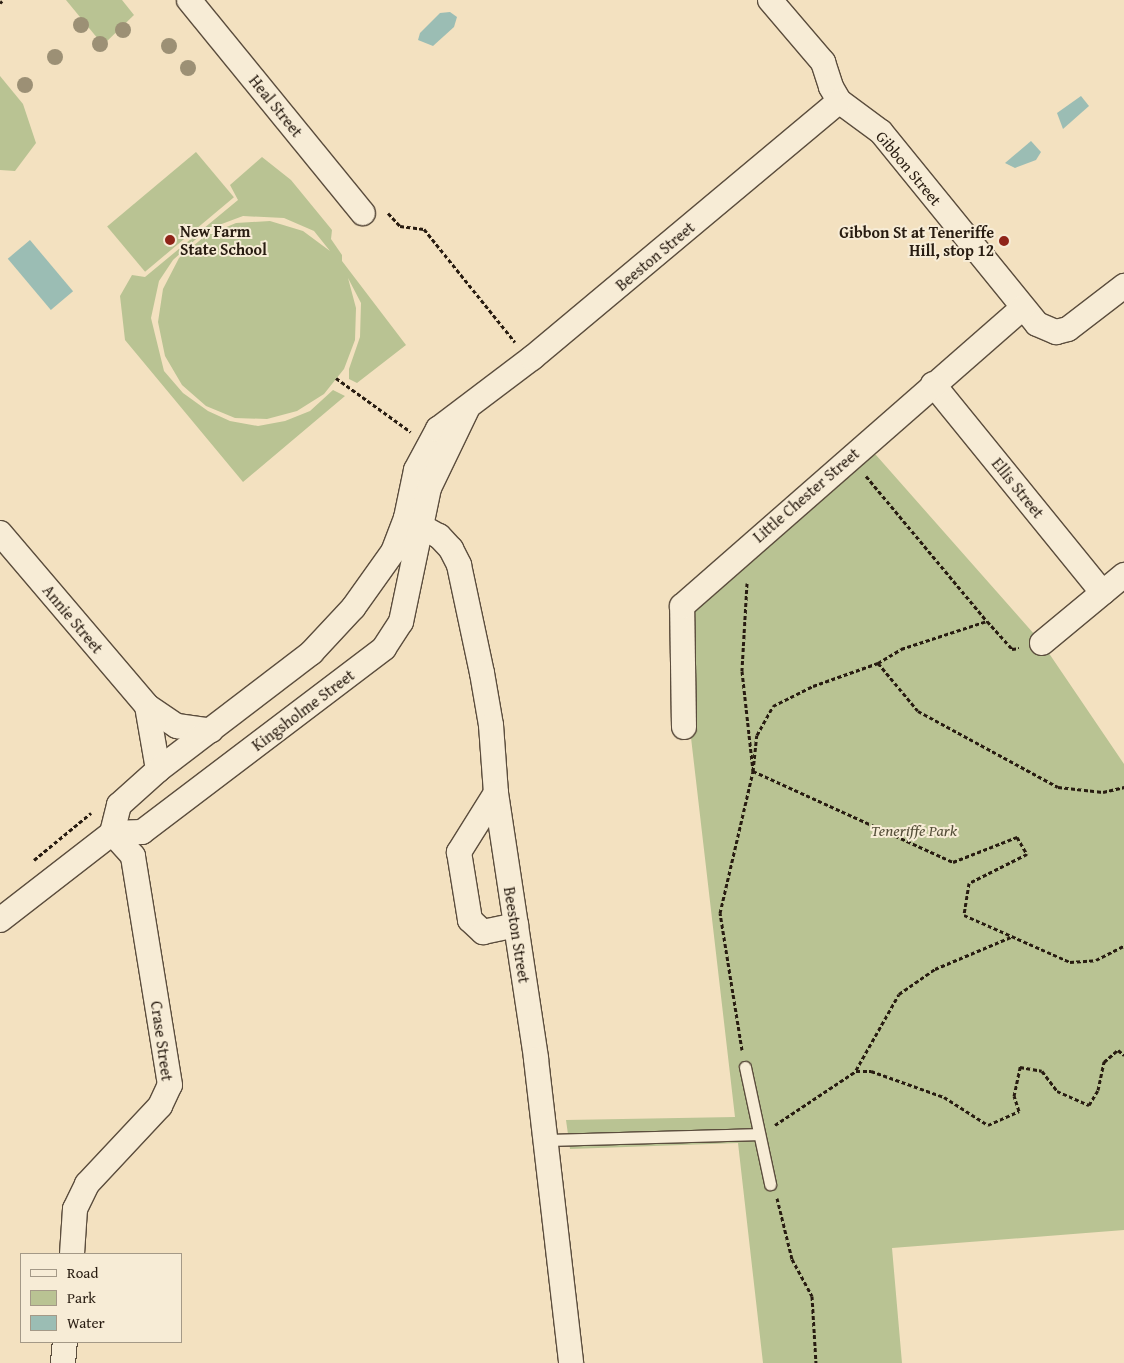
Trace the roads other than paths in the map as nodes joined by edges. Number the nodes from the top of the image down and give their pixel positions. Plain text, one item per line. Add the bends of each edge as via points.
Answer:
1 (189, 0) edge
2 (770, 0) edge
3 (839, 102) junction
4 (363, 213) road end
5 (1124, 286) edge
6 (1023, 308) junction
7 (932, 384) junction
8 (414, 522) junction
9 (0, 533) edge
10 (1124, 575) edge
11 (1103, 593) junction
12 (1042, 643) road end
13 (147, 706) junction
14 (684, 726) dead end
15 (211, 731) junction
16 (158, 770) junction
17 (496, 793) junction
18 (112, 833) junction
19 (0, 920) edge
20 (516, 924) junction
21 (744, 1067) road end
22 (758, 1134) junction
23 (544, 1140) junction
24 (770, 1184) road end
25 (72, 1253) edge
26 (65, 1343) edge
27 (63, 1363) edge
28 (571, 1363) edge

1 - 4 street, Heal Street
2 - 3 street, Gibbon Street via 823,62 830,87
3 - 6 street, Gibbon Street via 882,132
3 - 8 street, Beeston Street via 532,358 467,407
5 - 6 street, Gibbon Street via 1082,321 1056,332 1037,324
6 - 7 street, Little Chester Street
7 - 11 street, Ellis Street
7 - 14 street, Little Chester Street via 682,606
8 - 15 street via 353,608 312,653
8 - 17 street, Beeston Street via 452,549 459,565 492,725
8 - 18 street, Kingsholme Street via 401,622 384,648 142,832
9 - 13 street, Annie Street
10 - 11 street
11 - 12 street
13 - 15 street, Annie Street via 177,726
13 - 16 street
15 - 16 street
16 - 18 street via 119,805
17 - 20 street, Beeston Street
17 - 20 street via 459,852 460,862 470,920 484,932
18 - 19 street
18 - 25 street, Crase Street via 133,856 170,1085 160,1106 86,1184 75,1209
20 - 23 street, Beeston Street
21 - 22 lane
22 - 23 lane
22 - 24 lane
23 - 28 street, Beeston Street
26 - 27 street

